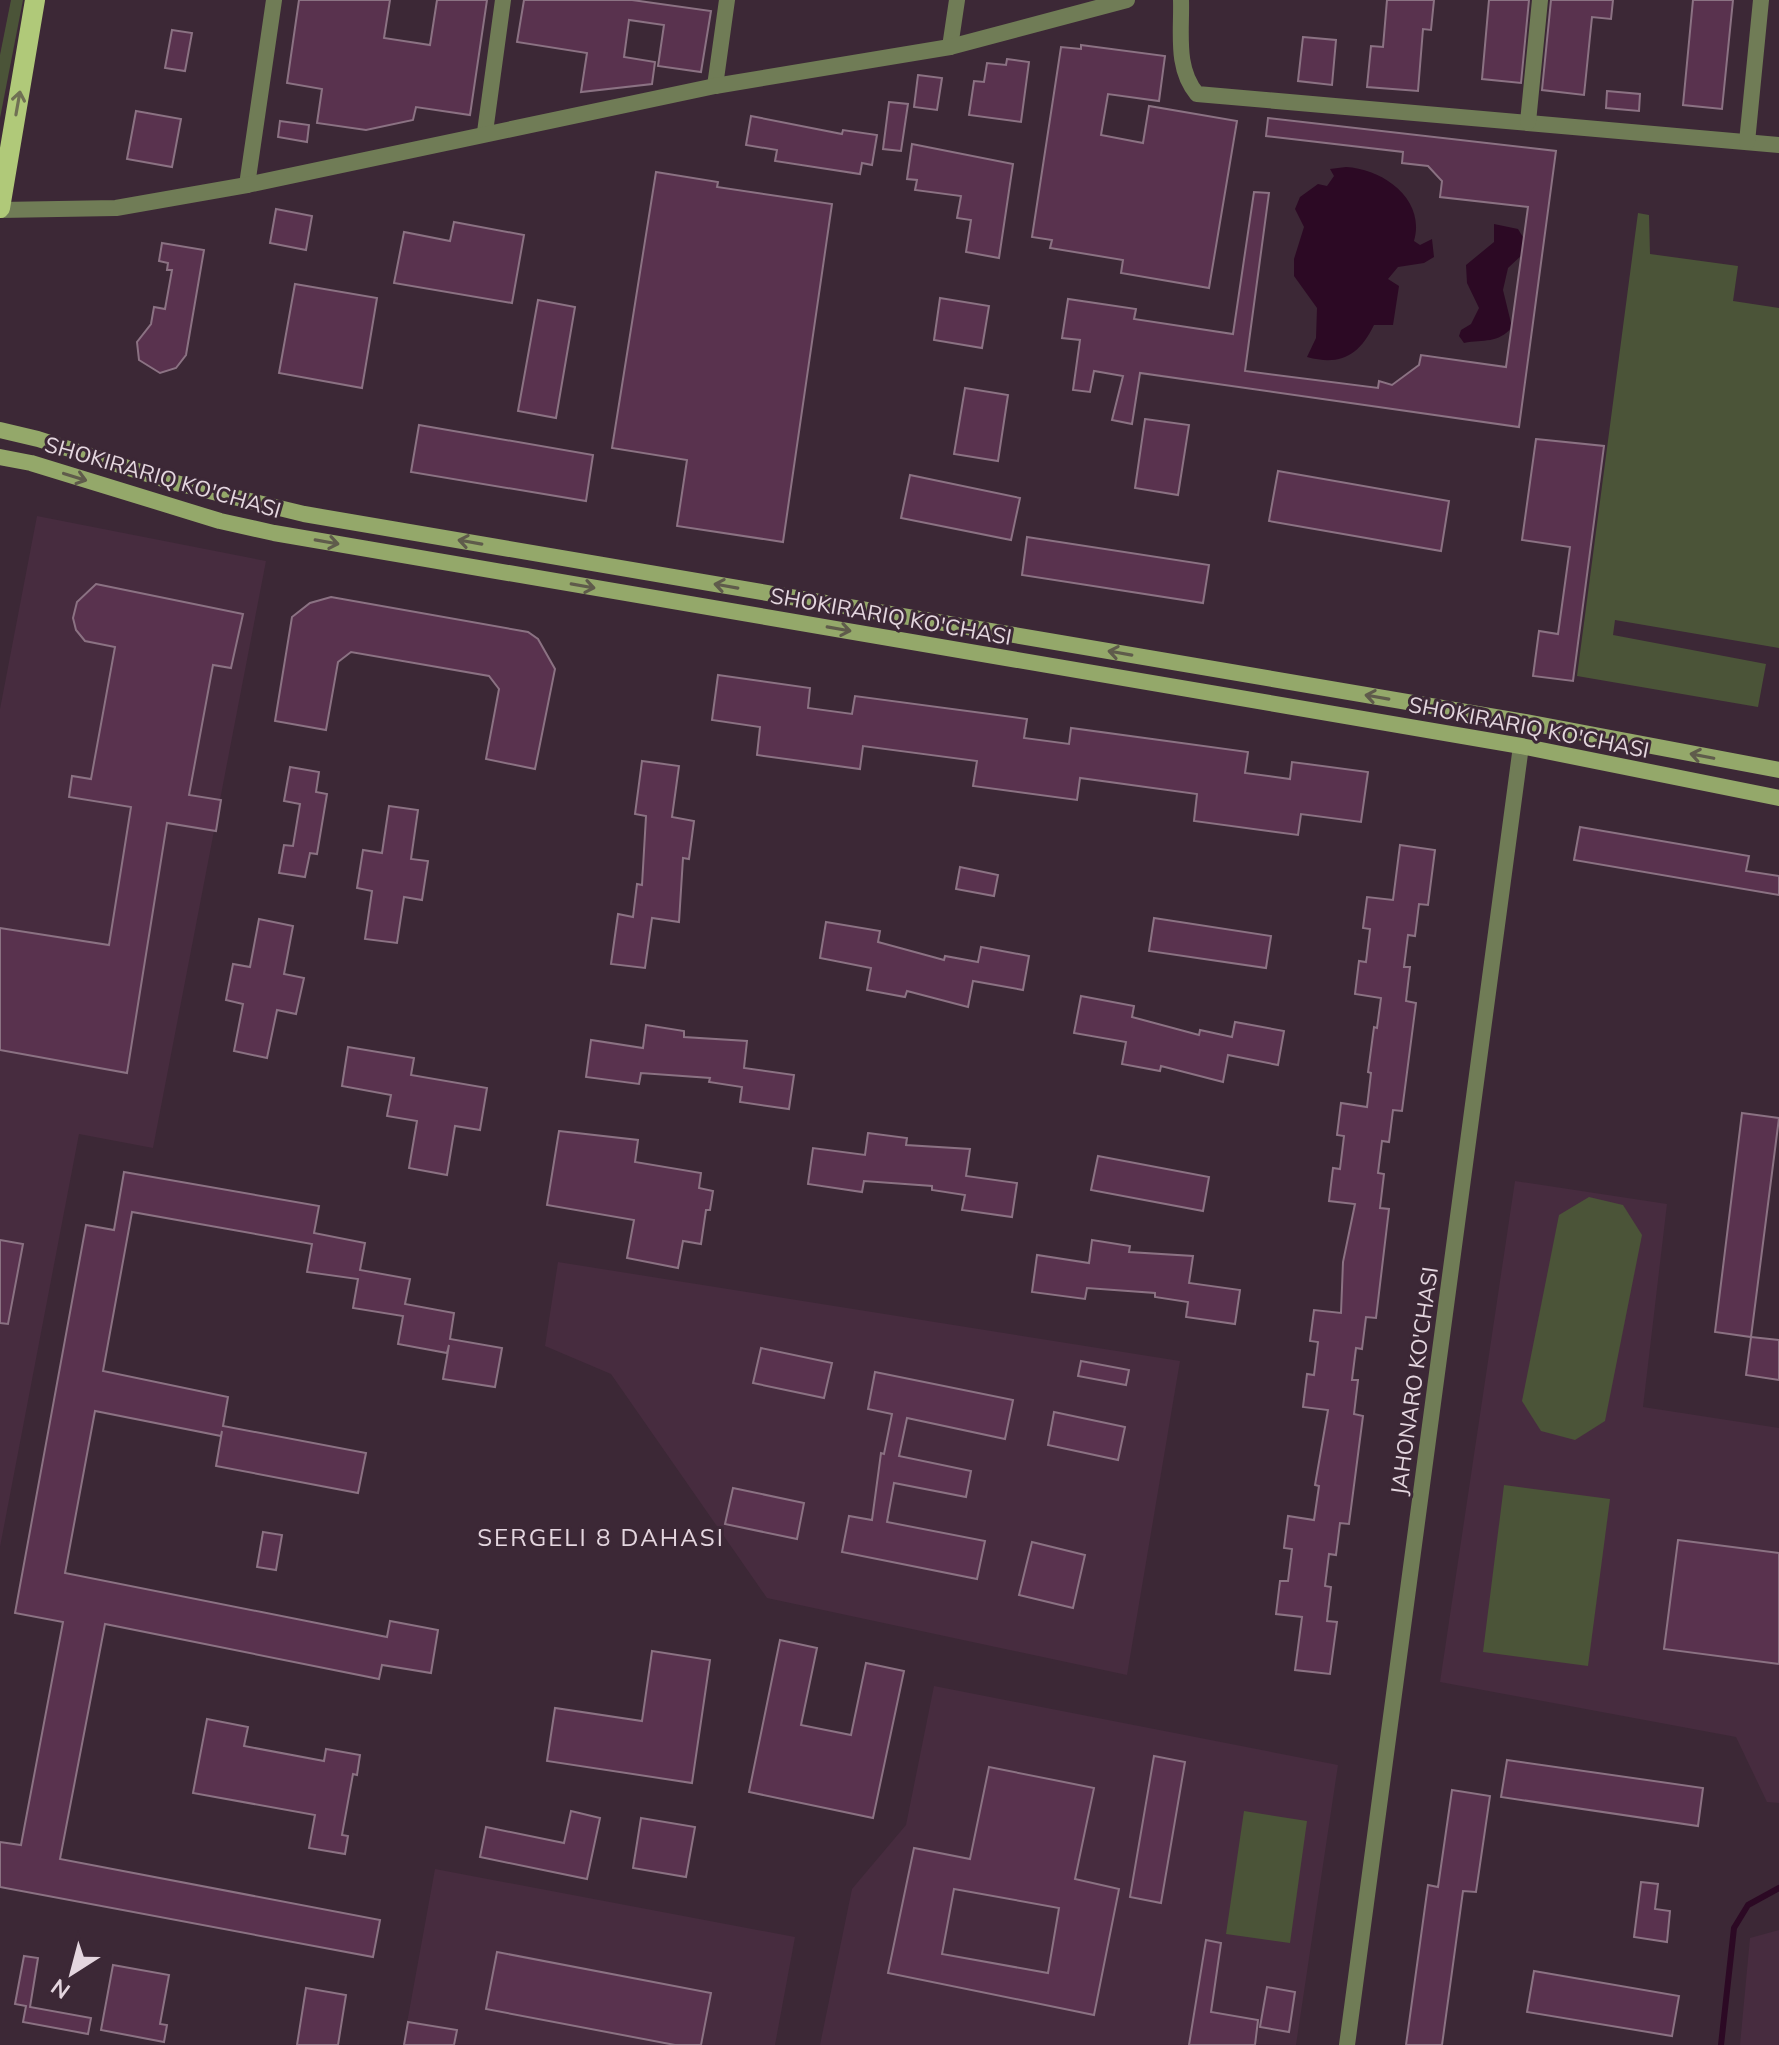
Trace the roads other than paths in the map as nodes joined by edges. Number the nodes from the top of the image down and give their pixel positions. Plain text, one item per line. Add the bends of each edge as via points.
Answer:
1 (35, 0) edge
2 (274, 0) edge
3 (503, 0) edge
4 (727, 0) edge
5 (957, 0) edge
6 (1127, 0) edge
7 (1181, 0) edge
8 (1540, 0) edge
9 (1761, 0) edge
10 (950, 47) junction
11 (715, 86) junction
12 (1528, 122) junction
13 (485, 132) junction
14 (1747, 142) junction
15 (1779, 145) edge
16 (247, 185) junction
17 (0, 209) edge
18 (0, 430) edge
19 (0, 457) edge
20 (1525, 722) junction
21 (1521, 746) junction
22 (1779, 770) edge
23 (1779, 798) edge
24 (1347, 2045) edge

17 -> 1 main road
2 - 16 street
3 - 13 street
4 - 11 street
5 - 10 street
6 - 10 street
7 - 12 street via 1182,65 1197,94
8 - 12 street
9 - 14 street
10 - 11 street
11 - 13 street
12 - 14 street
13 - 16 street
14 - 15 street
16 - 17 street via 116,208
20 -> 18 main road, SHOKIRARIQ KO'CHASI via 304,514 172,482
19 -> 21 main road, SHOKIRARIQ KO'CHASI via 274,533
20 - 21 main road, JAHONARO KO'CHASI
22 -> 20 main road, SHOKIRARIQ KO'CHASI
21 - 23 main road, SHOKIRARIQ KO'CHASI
21 - 24 street, JAHONARO KO'CHASI

